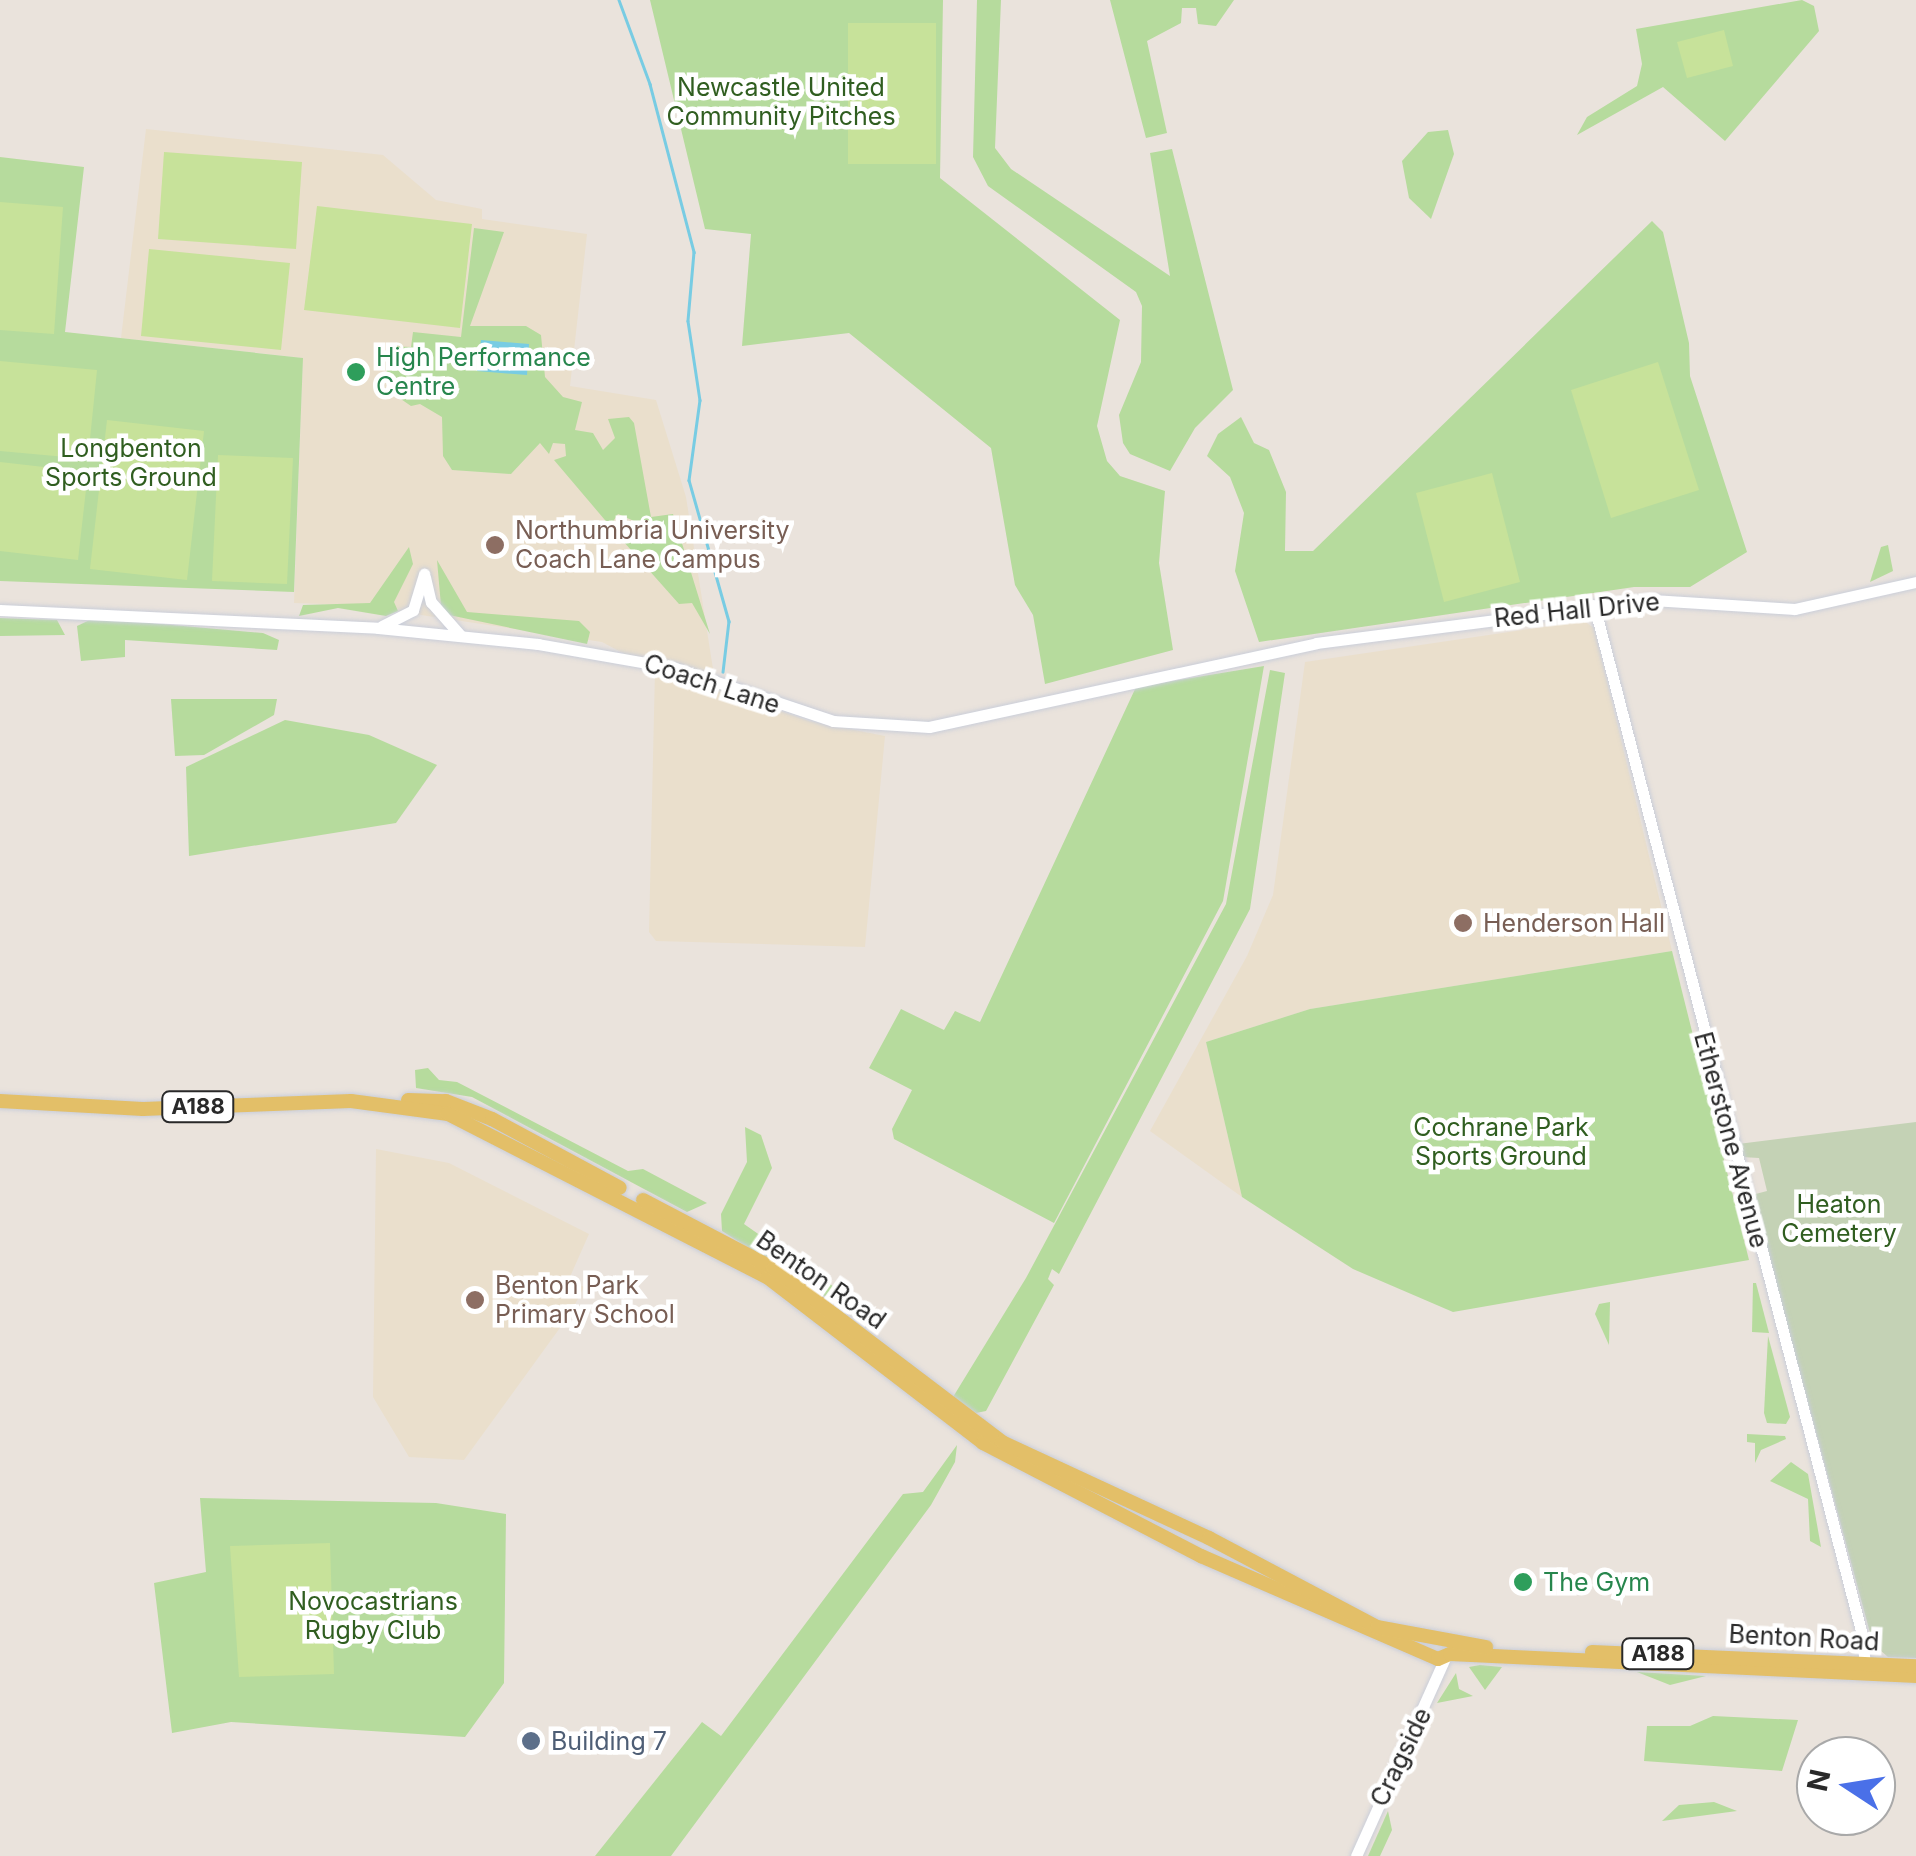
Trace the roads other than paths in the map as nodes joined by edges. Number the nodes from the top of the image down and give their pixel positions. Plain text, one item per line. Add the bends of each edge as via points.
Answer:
1 (1916, 582) edge
2 (1594, 605) junction
3 (0, 610) edge
4 (378, 628) junction
5 (461, 636) junction
6 (1356, 638) joint
7 (0, 1100) edge
8 (1430, 1646) junction
9 (1448, 1651) junction
10 (1916, 1666) edge
11 (1866, 1669) junction
12 (1916, 1676) edge
13 (1356, 1856) edge

1 - 2 street, Red Hall Drive via 1795,609 1652,600
2 - 6 street, Red Hall Drive
2 - 11 street, Etherstone Avenue
3 - 4 street, Coach Lane
4 - 5 street, Coach Lane
4 - 5 street via 413,610 424,574 431,602
5 - 6 street, Coach Lane via 649,661 808,716 886,727 959,721 1137,677
7 - 8 main road, Benton Road / A188 via 143,1108 397,1103 488,1131 792,1294 983,1443 1206,1547 1370,1634
8 - 9 main road, A188
8 - 9 main road, A188 via 1438,1635
9 - 11 main road, Benton Road / A188
9 - 13 street, Cragside
10 - 11 main road, Benton Road / A188
11 - 12 main road, Benton Road / A188

